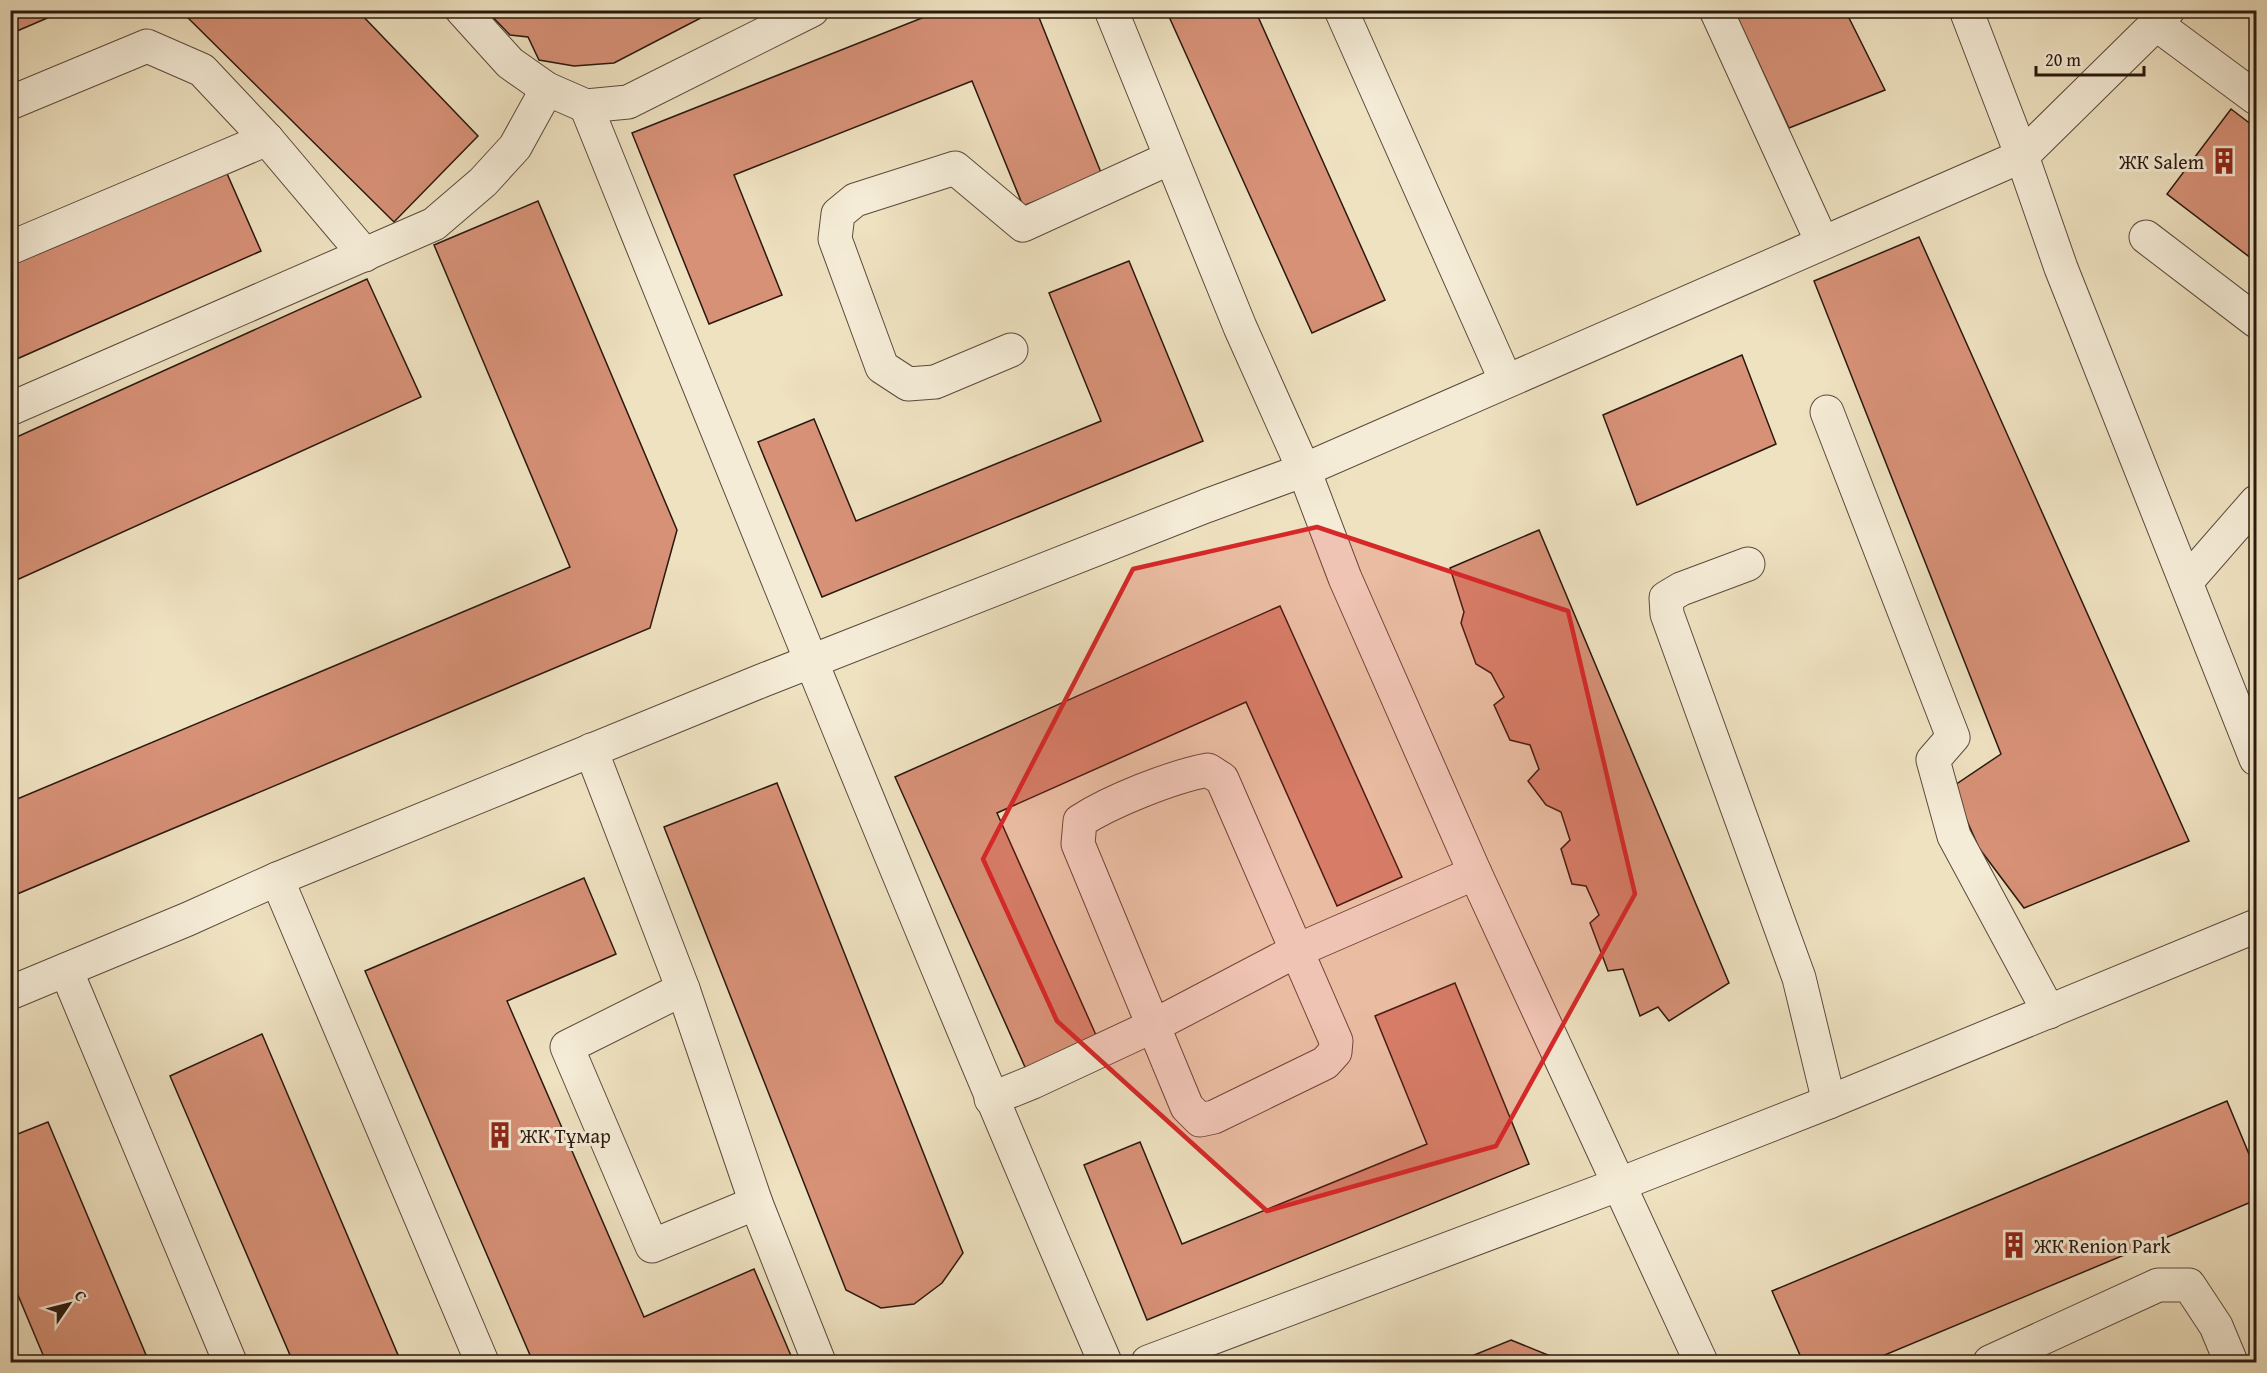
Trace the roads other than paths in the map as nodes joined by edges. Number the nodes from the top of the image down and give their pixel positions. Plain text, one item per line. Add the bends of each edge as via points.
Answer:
1 (462, 10) edge
2 (812, 10) edge
3 (1111, 10) edge
4 (1341, 10) edge
5 (1716, 10) edge
6 (1966, 10) edge
7 (2162, 17) edge
8 (547, 89) junction
9 (2256, 98) edge
10 (10, 103) edge
11 (586, 106) junction
12 (267, 139) junction
13 (2022, 156) junction
14 (1170, 158) junction
15 (2146, 237) dead end
16 (1822, 242) junction
17 (10, 248) edge
18 (365, 255) junction
19 (2256, 321) edge
20 (1011, 350) dead end
21 (1506, 381) junction
22 (10, 409) edge
23 (1827, 412) dead end
24 (1304, 470) junction
25 (2256, 502) edge
26 (1748, 564) dead end
27 (2187, 581) junction
28 (810, 662) junction
29 (591, 750) junction
30 (2256, 759) edge
31 (1475, 873) junction
32 (277, 879) junction
33 (2256, 926) edge
34 (1298, 950) junction
35 (66, 970) junction
36 (683, 989) junction
37 (10, 993) edge
38 (2049, 1012) junction
39 (1153, 1026) junction
40 (991, 1099) junction
41 (1829, 1102) junction
42 (1620, 1184) junction
43 (756, 1203) junction
44 (230, 1362) edge
45 (482, 1362) edge
46 (819, 1362) edge
47 (1105, 1362) edge
48 (1148, 1362) edge
49 (1701, 1362) edge
50 (1995, 1362) edge
51 (2231, 1362) edge

1 - 8 street via 510,63
2 - 11 street via 628,102
3 - 14 street
4 - 21 street
5 - 16 street
6 - 13 street
7 - 9 street
7 - 13 street
8 - 11 street
8 - 18 street via 515,147 483,183 434,224
10 - 12 street via 147,46 202,70
11 - 28 street
12 - 17 street
12 - 18 street
13 - 16 street
13 - 27 street via 2061,268
14 - 20 street via 1023,225 955,168 855,200 838,214 835,239 882,367 908,384 935,382
14 - 24 street
15 - 19 street
16 - 21 street
18 - 22 street
21 - 24 street
23 - 38 street via 1953,737 1933,760 1953,836
24 - 28 street
24 - 31 street via 1345,578
25 - 27 street
26 - 41 street via 1666,598 1667,614 1799,978
27 - 30 street
28 - 29 street
28 - 40 street
29 - 32 street
29 - 36 street
31 - 34 street
31 - 42 street
32 - 35 street
32 - 45 street
33 - 38 street
34 - 39 street
34 - 39 street via 1336,1041 1335,1052 1325,1064 1200,1120 1187,1107
34 - 39 street via 1222,779 1208,770 1190,773 1098,810 1080,821 1078,844
35 - 37 street
35 - 44 street
36 - 43 street
36 - 43 street via 567,1047 652,1246
38 - 41 street
39 - 40 street
40 - 47 street
41 - 42 street
42 - 48 street
42 - 49 street
43 - 46 street
50 - 51 street via 2158,1285 2189,1285 2216,1326

